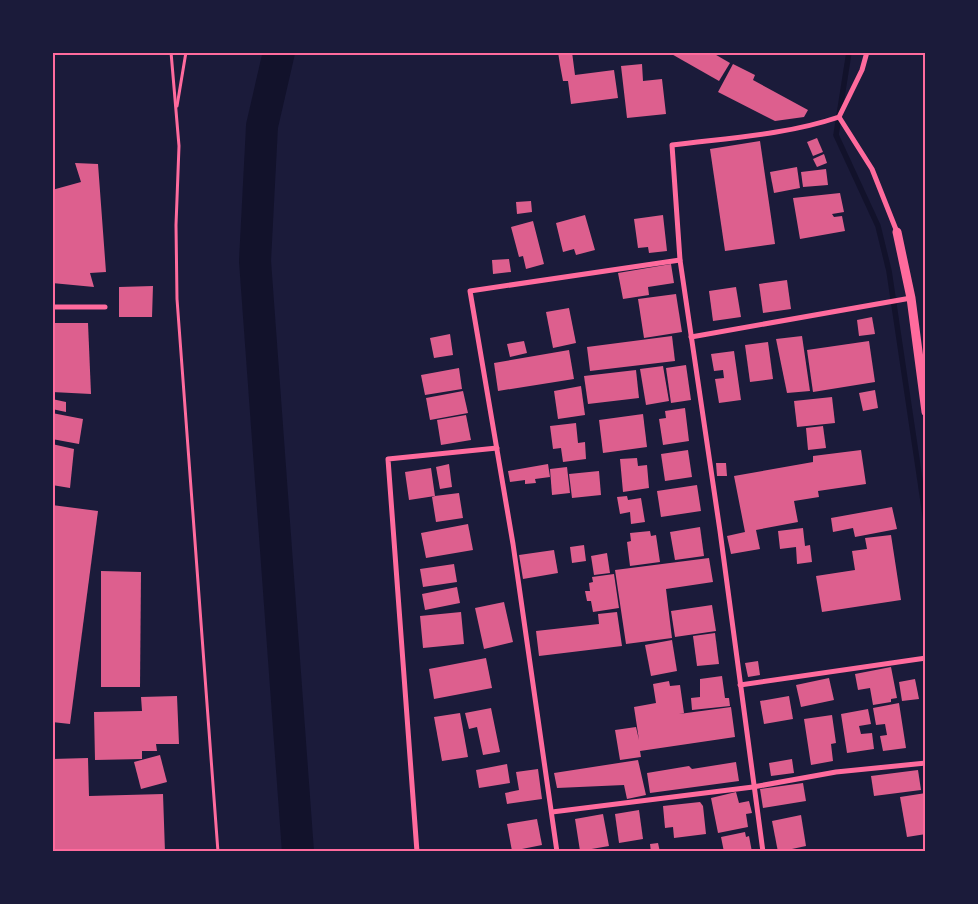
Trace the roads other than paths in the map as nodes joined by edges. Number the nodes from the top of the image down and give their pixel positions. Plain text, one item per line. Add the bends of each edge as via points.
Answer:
1 (867, 52) edge
2 (839, 117) junction
3 (897, 232) joint
4 (680, 260) junction
5 (911, 298) junction
6 (52, 307) edge
7 (105, 307) dead end
8 (691, 337) junction
9 (926, 412) edge
10 (497, 448) junction
11 (926, 658) edge
12 (740, 685) junction
13 (926, 763) edge
14 (753, 787) junction
15 (552, 812) junction
16 (417, 852) edge
17 (557, 852) edge
18 (763, 852) edge

1 - 2 street via 862,70
2 - 3 street via 872,169
2 - 4 street via 790,129 672,145
3 - 5 street
4 - 8 street
4 - 10 street via 470,291
5 - 8 street
5 - 9 street
6 - 7 street
8 - 12 street
10 - 15 street
10 - 16 street via 388,459
11 - 12 street
12 - 14 street
13 - 14 street via 836,772
14 - 15 street
14 - 18 street
15 - 17 street

